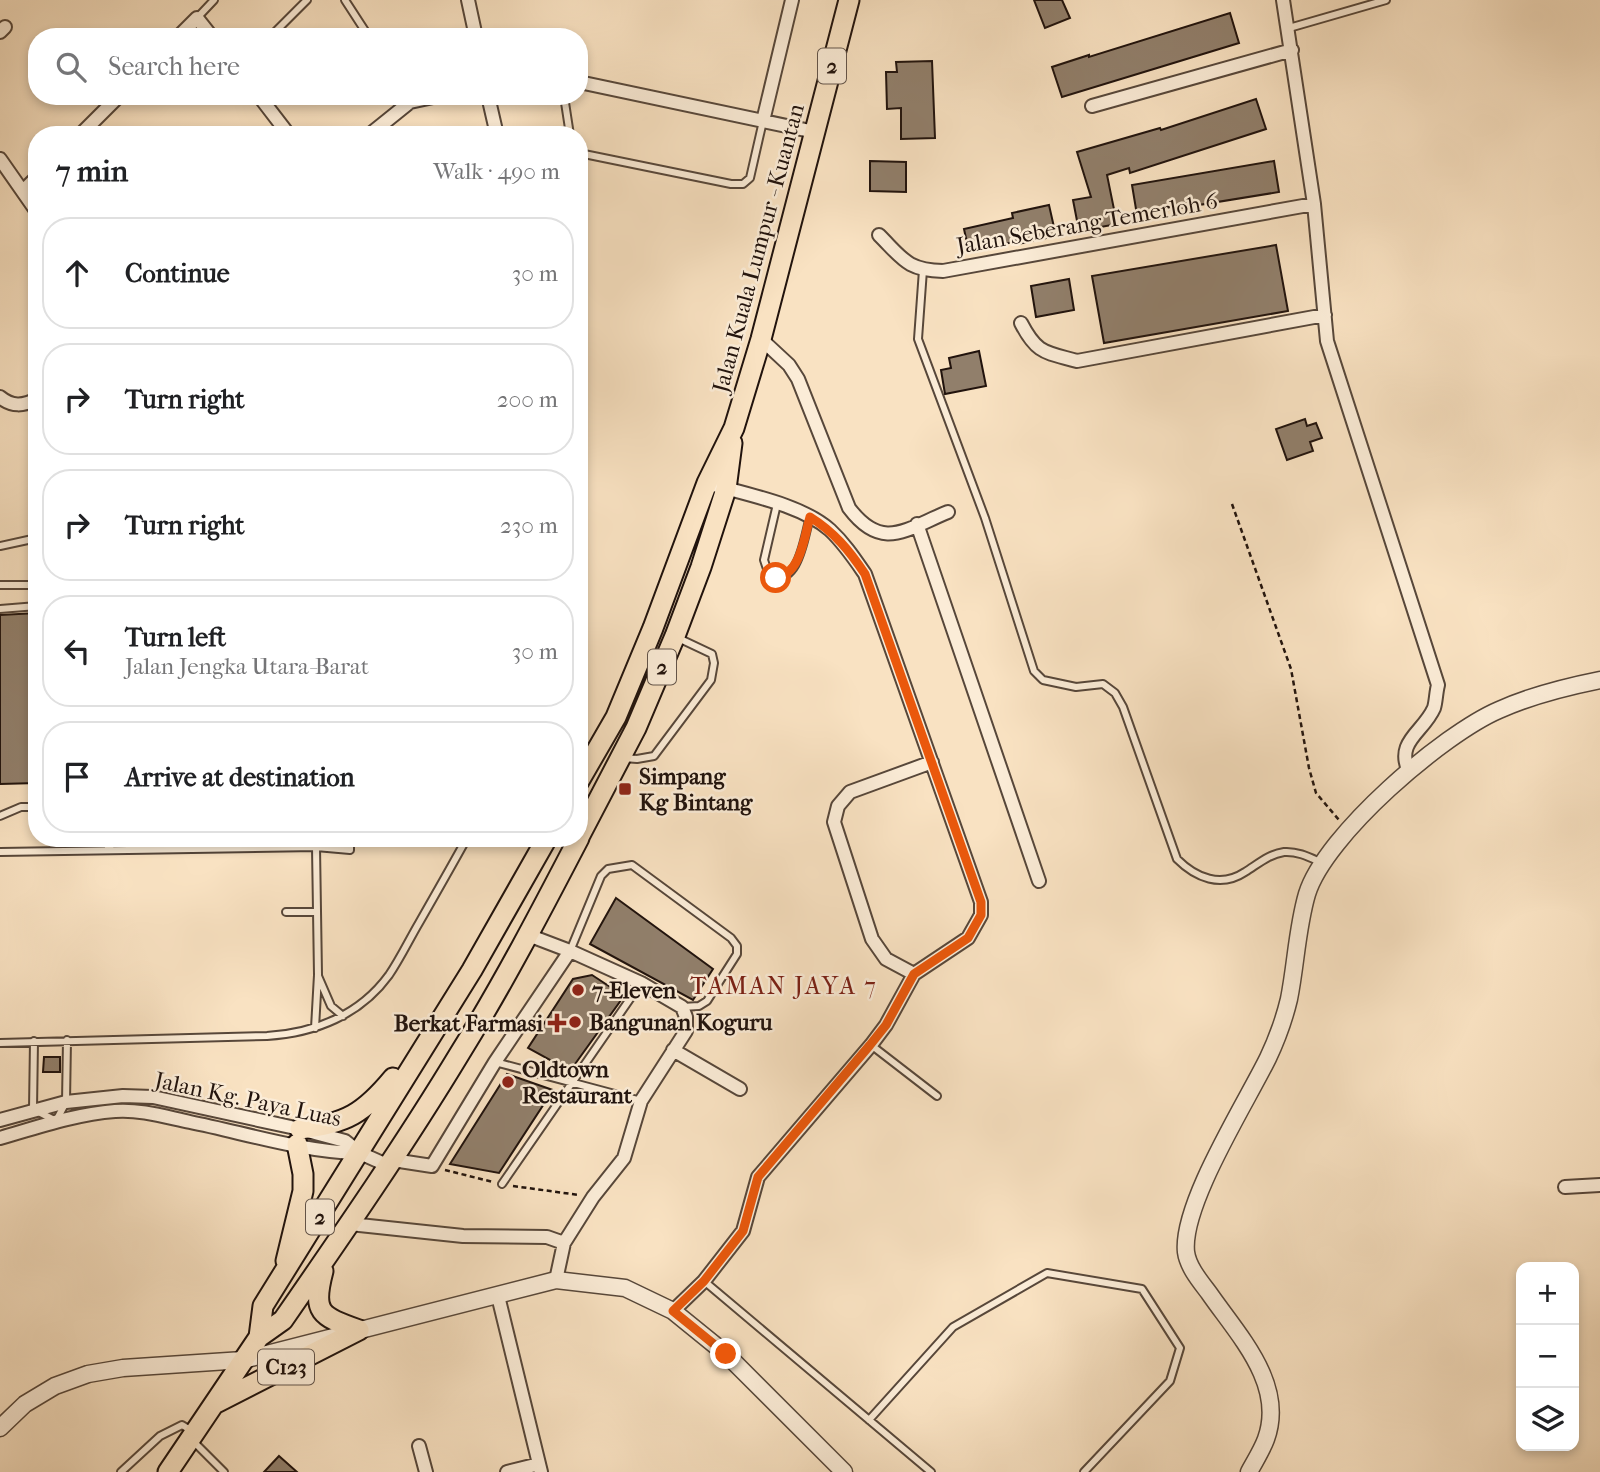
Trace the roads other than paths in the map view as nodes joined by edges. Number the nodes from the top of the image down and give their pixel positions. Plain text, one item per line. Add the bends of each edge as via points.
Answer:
1 (214, 0) edge
2 (307, 0) edge
3 (345, 0) edge
4 (468, 0) edge
5 (792, 0) edge
6 (849, 0) edge
7 (1283, 0) edge
8 (1386, 0) edge
9 (197, 18) junction
10 (187, 28) edge
11 (205, 28) edge
12 (279, 28) edge
13 (363, 28) edge
14 (474, 28) edge
15 (1289, 28) junction
16 (1292, 50) junction
17 (588, 84) edge
18 (110, 105) edge
19 (265, 105) edge
20 (402, 105) edge
21 (490, 105) edge
22 (565, 105) edge
23 (1093, 106) dead end
24 (763, 121) junction
25 (89, 126) edge
26 (282, 126) edge
27 (379, 126) edge
28 (495, 126) edge
29 (569, 126) edge
30 (815, 132) junction
31 (588, 155) edge
32 (0, 159) edge
33 (28, 186) edge
34 (23, 191) junction
35 (28, 198) edge
36 (1314, 204) junction
37 (879, 235) dead end
38 (923, 270) junction
39 (1325, 315) junction
40 (1021, 323) dead end
41 (761, 339) junction
42 (0, 397) edge
43 (28, 403) edge
44 (734, 428) junction
45 (706, 483) junction
46 (726, 489) junction
47 (777, 504) junction
48 (948, 512) dead end
49 (810, 517) junction
50 (917, 524) junction
51 (28, 540) edge
52 (0, 546) edge
53 (0, 585) edge
54 (28, 585) edge
55 (28, 607) edge
56 (0, 609) edge
57 (675, 636) junction
58 (1600, 680) edge
59 (621, 757) junction
60 (932, 762) junction
61 (588, 765) edge
62 (1409, 772) junction
63 (28, 807) edge
64 (0, 816) edge
65 (588, 821) edge
66 (109, 847) edge
67 (316, 847) junction
68 (350, 847) edge
69 (462, 847) edge
70 (542, 847) edge
71 (574, 847) edge
72 (111, 850) junction
73 (0, 852) edge
74 (1322, 863) junction
75 (1039, 881) dead end
76 (286, 912) dead end
77 (317, 912) junction
78 (528, 935) junction
79 (570, 951) junction
80 (914, 974) junction
81 (318, 975) junction
82 (641, 983) junction
83 (682, 1007) junction
84 (343, 1016) junction
85 (438, 1024) junction
86 (314, 1028) junction
87 (67, 1040) junction
88 (34, 1041) junction
89 (0, 1043) edge
90 (870, 1045) junction
91 (673, 1050) junction
92 (495, 1062) junction
93 (570, 1083) junction
94 (740, 1089) dead end
95 (937, 1096) dead end
96 (66, 1101) junction
97 (640, 1101) junction
98 (33, 1109) junction
99 (0, 1120) edge
100 (56, 1121) junction
101 (298, 1137) junction
102 (0, 1138) edge
103 (360, 1153) junction
104 (391, 1163) junction
105 (502, 1184) dead end
106 (1600, 1185) edge
107 (1564, 1187) dead end
108 (350, 1224) junction
109 (564, 1243) junction
110 (327, 1256) junction
111 (556, 1280) junction
112 (704, 1281) junction
113 (280, 1282) junction
114 (498, 1296) junction
115 (673, 1311) junction
116 (359, 1330) junction
117 (259, 1337) junction
118 (243, 1360) junction
119 (212, 1405) junction
120 (869, 1420) junction
121 (0, 1428) edge
122 (192, 1435) junction
123 (419, 1446) dead end
124 (540, 1468) edge
125 (121, 1472) edge
126 (168, 1472) edge
127 (224, 1472) edge
128 (426, 1472) edge
129 (507, 1472) edge
130 (844, 1472) edge
131 (931, 1472) edge
132 (1084, 1472) edge
133 (1249, 1472) edge

1 - 9 lane
2 - 12 lane
3 - 13 lane
4 - 14 street
5 - 24 street
6 - 30 highway, Jalan Kuala Lumpur - Kuantan / 2
7 - 15 street
8 - 15 lane
9 - 10 street
9 - 11 street
15 - 16 street
16 - 23 street
16 - 36 street
17 - 24 street
18 - 25 street
19 - 26 street
20 - 27 street
21 - 28 street
22 - 29 lane
24 - 30 street
24 - 31 lane via 750,178 743,184
30 - 41 highway, Jalan Kuala Lumpur - Kuantan / 2
32 - 34 street
33 - 34 street
34 - 35 street
36 - 38 street, Jalan Seberang Temerloh 6 via 943,271
36 - 39 street
37 - 38 street via 907,264
38 - 74 lane via 918,339 985,519 1034,671 1043,680 1076,687 1103,684 1115,692 1177,859 1190,872 1223,880 1241,875 1271,855 1287,852
39 - 40 street via 1077,361 1042,351 1030,341
39 - 62 street via 1327,341 1438,685 1434,707 1406,747 1404,761
41 - 44 highway, Jalan Kuala Lumpur - Kuantan / 2
41 - 50 street via 797,379 849,508 861,524 877,533 896,533
42 - 43 street via 14,405
44 - 45 highway, Jalan Kuala Lumpur - Kuantan / 2
44 - 46 highway, Jalan Kuala Lumpur - Kuantan / 2
45 - 46 street
45 - 61 highway, Jalan Kuala Lumpur - Kuantan / 2 via 616,717
46 - 47 street
46 - 57 highway, Jalan Kuala Lumpur - Kuantan / 2
47 - 49 street
47 - 49 lane via 764,560 769,575 776,578 786,576 796,564
48 - 50 street
49 - 60 street via 845,545 865,574
50 - 75 street
51 - 52 lane
53 - 54 lane
55 - 56 lane
57 - 59 highway, Jalan Kuala Lumpur - Kuantan / 2
57 - 59 lane via 712,654 711,680 654,755
58 - 62 street via 1553,689 1496,710
59 - 65 highway, Jalan Kuala Lumpur - Kuantan / 2
60 - 80 street via 981,902 981,915 968,938
60 - 80 street via 850,792 838,806 834,822 872,939 886,959
62 - 74 street via 1372,804
63 - 64 lane
66 - 72 lane
67 - 68 lane
67 - 72 lane
67 - 77 lane
69 - 84 lane via 389,974
70 - 85 highway, Jalan Kuala Lumpur - Kuantan / 2
71 - 78 highway, Jalan Kuala Lumpur - Kuantan / 2
72 - 73 lane
74 - 133 street via 1308,893 1279,1035 1197,1201 1186,1242 1194,1273 1256,1359 1271,1401 1266,1440
76 - 77 lane
77 - 81 lane
78 - 79 street
78 - 104 highway, Jalan Kuala Lumpur - Kuantan / 2
79 - 82 street
79 - 83 lane via 601,876 608,869 632,865 737,946 737,954 707,1001
79 - 92 street
80 - 90 street
81 - 84 lane via 331,1006
81 - 86 lane
82 - 83 street
82 - 93 lane
83 - 91 street via 685,1031
84 - 86 lane
85 - 101 highway via 362,1112
85 - 103 highway, Jalan Kuala Lumpur - Kuantan / 2
86 - 87 lane via 267,1036
87 - 88 lane
87 - 96 lane
88 - 89 lane
88 - 98 lane
90 - 95 lane
90 - 112 street via 758,1177 743,1231
91 - 94 street
91 - 97 street
92 - 93 lane
92 - 104 street, Jalan Kg. Paya Luas via 432,1166
93 - 97 lane
93 - 105 lane
96 - 98 street, Jalan Kg. Paya Luas
96 - 100 lane
96 - 101 street, Jalan Kg. Paya Luas via 153,1097
97 - 109 street via 624,1158
98 - 99 street, Jalan Kg. Paya Luas
98 - 100 lane
100 - 101 street, Jalan Kg. Paya Luas via 117,1111 149,1113
100 - 102 street, Jalan Kg. Paya Luas
101 - 103 street, Jalan Kg. Paya Luas via 341,1152
101 - 113 highway via 303,1191
103 - 104 street, Jalan Kg. Paya Luas
103 - 113 highway, Jalan Kuala Lumpur - Kuantan / 2
104 - 108 highway, Jalan Kuala Lumpur - Kuantan / 2
106 - 107 street
108 - 109 street via 463,1236 547,1237
108 - 110 highway, Jalan Kuala Lumpur - Kuantan / 2
109 - 111 street
110 - 116 highway, C123 via 318,1304 331,1320
110 - 117 highway, Jalan Kuala Lumpur - Kuantan / 2 via 284,1320
111 - 114 street, C123
111 - 115 street, C123 via 625,1288
112 - 115 street
112 - 120 lane
113 - 117 highway, Jalan Kuala Lumpur - Kuantan / 2 via 263,1306
114 - 116 street, C123
114 - 124 street
115 - 130 street, C123 via 726,1354
116 - 118 street
116 - 119 highway, C123
117 - 118 highway, Jalan Kuala Lumpur - Kuantan / 2
118 - 119 highway, Jalan Kuala Lumpur - Kuantan / 2
118 - 121 street via 88,1374 25,1404
119 - 122 highway, Jalan Kuala Lumpur - Kuantan / 2
120 - 131 lane
120 - 132 lane via 953,1327 1048,1273 1142,1289 1180,1348 1170,1381
122 - 125 lane via 182,1425 160,1436
122 - 126 highway, Jalan Kuala Lumpur - Kuantan / 2
122 - 127 lane
123 - 128 street
124 - 129 street

